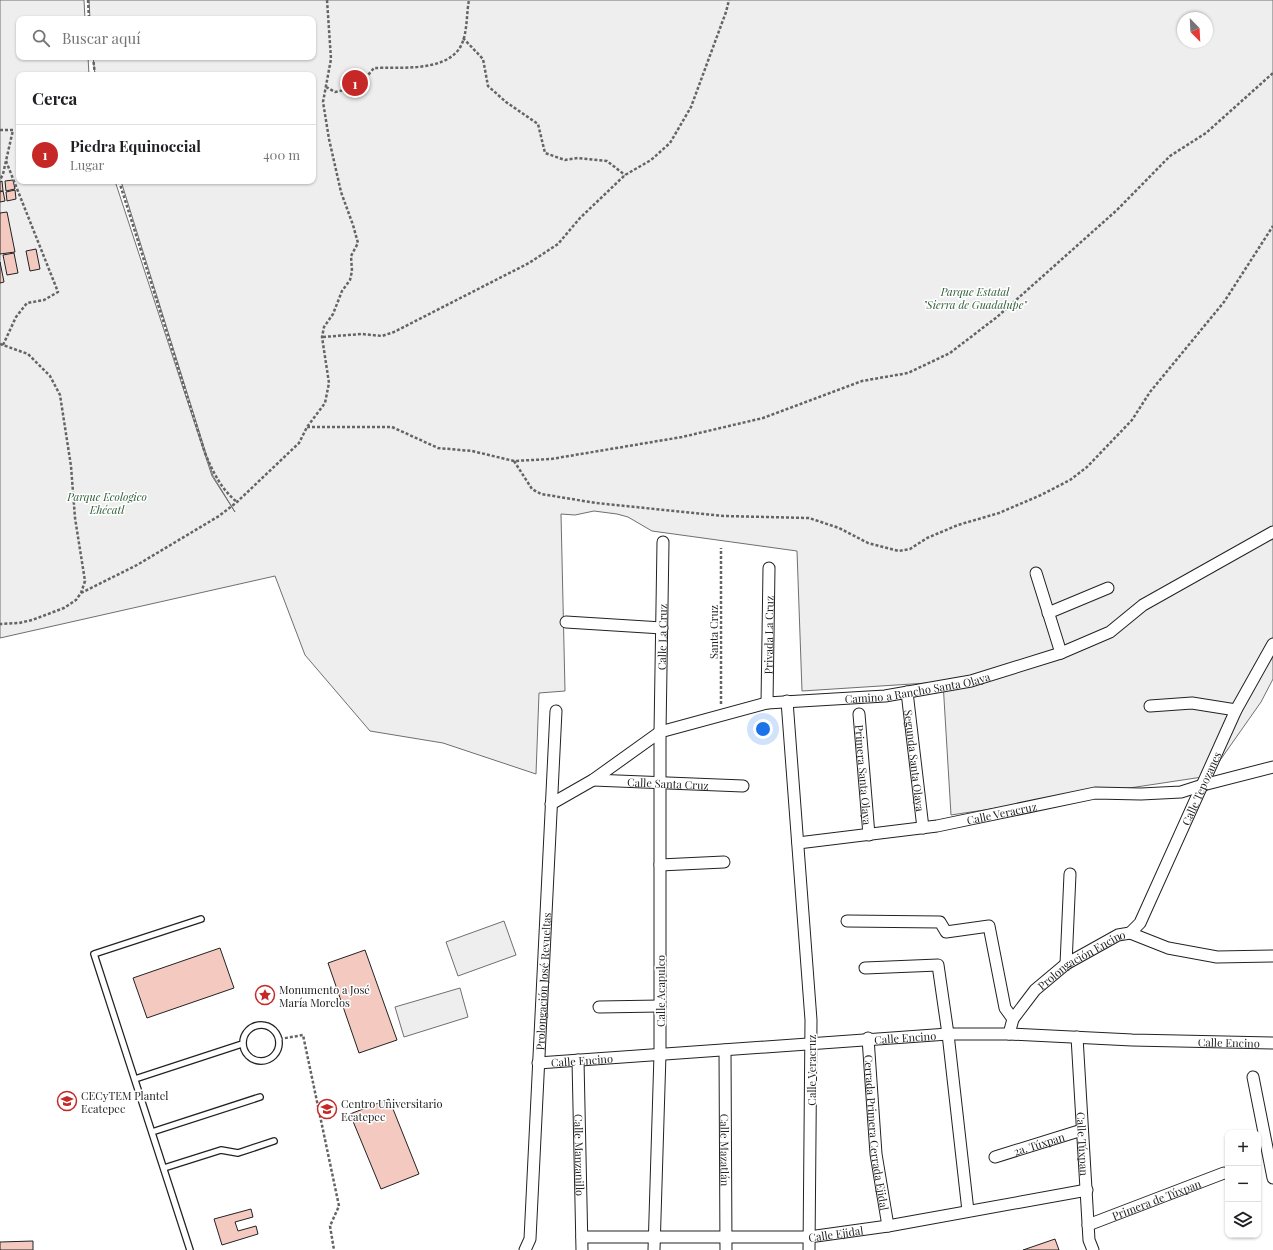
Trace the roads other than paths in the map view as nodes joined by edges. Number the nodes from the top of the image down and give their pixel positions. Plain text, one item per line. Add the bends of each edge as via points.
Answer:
1 (1273, 532) edge
2 (663, 542) dead end
3 (769, 568) dead end
4 (1036, 573) dead end
5 (1108, 588) dead end
6 (1048, 613) junction
7 (566, 622) dead end
8 (662, 628) junction
9 (1273, 644) edge
10 (1061, 654) junction
11 (907, 692) junction
12 (788, 701) junction
13 (767, 703) junction
14 (1150, 706) dead end
15 (1236, 710) junction
16 (556, 711) dead end
17 (859, 714) dead end
18 (660, 732) junction
19 (1272, 765) edge
20 (593, 780) junction
21 (660, 782) junction
22 (1203, 785) junction
23 (743, 786) dead end
24 (551, 804) junction
25 (922, 828) junction
26 (869, 835) junction
27 (798, 843) junction
28 (724, 862) dead end
29 (660, 865) junction
30 (1070, 874) dead end
31 (201, 919) dead end
32 (847, 921) dead end
33 (1130, 933) junction
34 (1273, 956) edge
35 (1066, 964) junction
36 (865, 968) dead end
37 (660, 1006) junction
38 (599, 1007) dead end
39 (1013, 1019) junction
40 (948, 1034) junction
41 (1009, 1034) junction
42 (1077, 1037) junction
43 (868, 1038) junction
44 (1273, 1043) edge
45 (242, 1044) junction
46 (811, 1044) junction
47 (725, 1050) junction
48 (660, 1054) junction
49 (578, 1060) junction
50 (538, 1063) junction
51 (1253, 1077) dead end
52 (135, 1079) junction
53 (260, 1097) dead end
54 (1082, 1130) junction
55 (152, 1132) junction
56 (274, 1141) dead end
57 (996, 1157) dead end
58 (164, 1168) junction
59 (1224, 1173) dead end
60 (1273, 1178) edge
61 (1086, 1190) junction
62 (968, 1211) junction
63 (888, 1226) junction
64 (1088, 1226) junction
65 (582, 1237) junction
66 (654, 1237) junction
67 (809, 1237) junction
68 (726, 1238) junction
69 (190, 1250) edge
70 (526, 1250) edge
71 (582, 1250) edge
72 (654, 1250) edge
73 (726, 1250) edge
74 (809, 1250) edge
75 (1093, 1250) edge

1 - 10 street, Camino a Rancho Santa Olaya via 1143,605 1110,632
2 - 8 street, Calle La Cruz
3 - 13 street, Privada La Cruz
4 - 6 street
5 - 6 street
6 - 10 street
7 - 8 street
8 - 18 street, Calle La Cruz
9 - 15 street, Calle Tepozanes
10 - 11 street, Camino a Rancho Santa Olaya via 971,681
11 - 12 street, Camino a Rancho Santa Olaya via 885,696
11 - 25 street, Segunda Santa Olaya
12 - 13 street, Camino a Rancho Santa Olaya
12 - 27 street, Calle Veracruz
13 - 18 street, Camino a Rancho Santa Olaya
14 - 15 street via 1192,703
15 - 22 street, Calle Tepozanes
16 - 24 street, Prolongación José Revueltas
17 - 26 street, Primera Santa Olaya
18 - 20 street, Camino a Rancho Santa Olaya
18 - 21 street, Calle Acapulco
19 - 22 street, Calle Veracruz
20 - 21 street, Calle Santa Cruz
20 - 24 street, Camino a Rancho Santa Olaya
21 - 23 street, Calle Santa Cruz
21 - 29 street, Calle Acapulco
22 - 25 street, Calle Veracruz via 1181,792 1095,793
22 - 33 street, Calle Tepozanes via 1140,923
24 - 50 street, Prolongación José Revueltas
25 - 26 street, Calle Veracruz
26 - 27 street, Calle Veracruz
27 - 46 street, Calle Veracruz
28 - 29 street
29 - 37 street, Calle Acapulco
30 - 35 street
31 - 52 lane via 94,954
32 - 39 street via 940,922 946,932 989,926 1005,1008
33 - 34 street, Prolongación Encino via 1168,948 1217,957
33 - 35 street, Prolongación Encino via 1118,936
35 - 39 street, Prolongación Encino via 1035,990
36 - 40 street via 938,966
37 - 38 street
37 - 48 street, Calle Acapulco
39 - 41 street, Prolongación Encino
40 - 41 street, Calle Encino
40 - 43 street, Calle Encino
40 - 62 street
41 - 42 street, Calle Encino
42 - 44 street, Calle Encino
42 - 54 street, Calle Túxpan
43 - 46 street, Calle Encino
43 - 63 street, Cerrada Primera Cerrada Ejidal via 876,1154
45 - 45 lane via 246,1032 255,1025 268,1025 276,1030 280,1039 278,1050 267,1060 253,1060 245,1054
45 - 52 lane
46 - 47 street, Calle Encino
46 - 67 street, Calle Veracruz
47 - 48 street, Calle Encino
47 - 68 street, Calle Mazatlán
48 - 49 street, Calle Encino
48 - 66 street, Calle Acapulco
49 - 50 street, Calle Encino
49 - 65 street, Calle Manzanillo
50 - 70 street, Prolongación José Revueltas via 530,1239
51 - 60 street
52 - 55 lane
53 - 55 lane
54 - 57 street, 2a. Túxpan
54 - 61 street, Calle Túxpan
55 - 58 lane
56 - 58 lane via 238,1153 222,1150
58 - 69 lane
59 - 64 street, Primera de Túxpan
61 - 62 street, Calle Ejidal
61 - 64 street, Calle Túxpan
62 - 63 street, Calle Ejidal
63 - 67 street, Calle Ejidal
64 - 75 street, Calle Túxpan
65 - 66 street, Calle Ejidal
65 - 71 street, Calle Manzanillo
66 - 68 street, Calle Ejidal
66 - 72 street, Calle Acapulco
67 - 68 street, Calle Ejidal
67 - 74 street, Calle Veracruz
68 - 73 street, Calle Mazatlán

